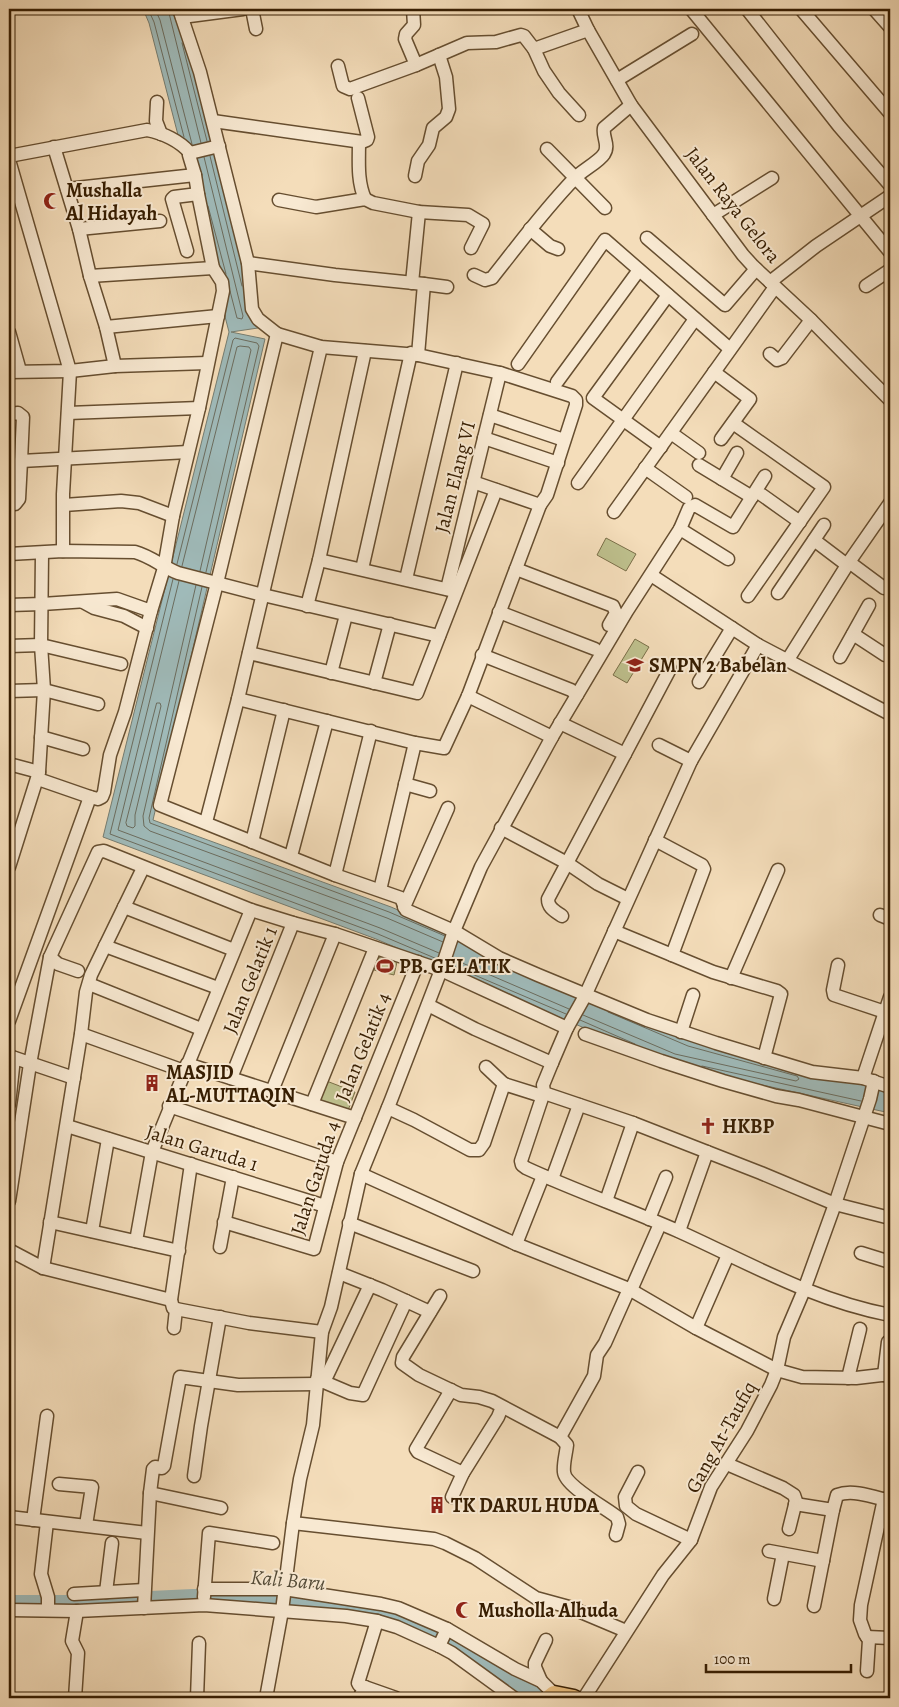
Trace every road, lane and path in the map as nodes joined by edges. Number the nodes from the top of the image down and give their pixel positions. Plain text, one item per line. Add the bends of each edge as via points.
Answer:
1 (243, 9) edge
2 (252, 9) edge
3 (413, 9) edge
4 (578, 9) edge
5 (691, 9) edge
6 (746, 9) edge
7 (801, 9) edge
8 (880, 11) edge
9 (181, 13) edge
10 (890, 26) edge
11 (256, 29) dead end
12 (588, 30) junction
13 (692, 34) dead end
14 (534, 49) junction
15 (439, 54) junction
16 (416, 65) junction
17 (338, 66) dead end
18 (617, 80) junction
19 (358, 98) dead end
20 (157, 102) dead end
21 (631, 105) junction
22 (890, 113) edge
23 (579, 114) dead end
24 (213, 122) junction
25 (161, 134) junction
26 (359, 142) junction
27 (54, 146) junction
28 (205, 149) junction
29 (547, 149) dead end
30 (9, 158) edge
31 (195, 175) junction
32 (416, 176) dead end
33 (575, 176) junction
34 (772, 178) dead end
35 (890, 185) edge
36 (67, 189) junction
37 (198, 194) junction
38 (890, 196) edge
39 (365, 199) junction
40 (278, 200) dead end
41 (605, 208) dead end
42 (419, 212) junction
43 (713, 215) junction
44 (862, 215) junction
45 (160, 221) dead end
46 (79, 229) junction
47 (530, 229) junction
48 (647, 238) dead end
49 (472, 248) dead end
50 (558, 248) dead end
51 (188, 251) dead end
52 (890, 252) edge
53 (248, 263) junction
54 (213, 268) junction
55 (756, 269) junction
56 (639, 270) junction
57 (890, 270) edge
58 (474, 275) dead end
59 (90, 276) junction
60 (418, 283) junction
61 (772, 285) junction
62 (866, 286) dead end
63 (447, 288) dead end
64 (668, 295) junction
65 (218, 316) junction
66 (695, 319) junction
67 (810, 320) junction
68 (106, 326) junction
69 (9, 332) edge
70 (277, 334) junction
71 (321, 348) junction
72 (730, 349) junction
73 (366, 352) junction
74 (414, 354) junction
75 (770, 354) dead end
76 (207, 363) junction
77 (458, 364) junction
78 (518, 364) dead end
79 (115, 366) junction
80 (14, 371) edge
81 (70, 371) junction
82 (714, 372) junction
83 (500, 373) junction
84 (557, 382) dead end
85 (890, 400) edge
86 (199, 408) junction
87 (68, 412) junction
88 (9, 414) edge
89 (490, 415) junction
90 (623, 420) junction
91 (733, 423) junction
92 (671, 432) junction
93 (484, 438) junction
94 (721, 439) dead end
95 (564, 440) junction
96 (661, 447) junction
97 (188, 452) junction
98 (737, 452) dead end
99 (66, 459) junction
100 (21, 461) junction
101 (558, 463) junction
102 (645, 468) junction
103 (765, 476) dead end
104 (722, 479) junction
105 (474, 482) junction
106 (578, 483) dead end
107 (496, 490) junction
108 (757, 496) junction
109 (686, 497) dead end
110 (890, 503) edge
111 (9, 504) edge
112 (64, 504) junction
113 (540, 506) junction
114 (614, 512) dead end
115 (173, 516) junction
116 (800, 522) junction
117 (824, 525) dead end
118 (680, 529) junction
119 (814, 540) junction
120 (63, 551) junction
121 (9, 554) edge
122 (42, 554) junction
123 (728, 559) dead end
124 (319, 560) junction
125 (848, 564) junction
126 (164, 568) junction
127 (362, 569) junction
128 (516, 569) junction
129 (650, 576) junction
130 (406, 579) junction
131 (217, 583) junction
132 (884, 588) dead end
133 (452, 590) junction
134 (778, 593) dead end
135 (262, 595) junction
136 (748, 596) dead end
137 (82, 601) junction
138 (42, 604) junction
139 (9, 605) edge
140 (869, 605) dead end
141 (307, 606) junction
142 (151, 611) junction
143 (499, 612) junction
144 (346, 615) junction
145 (390, 624) junction
146 (147, 628) junction
147 (732, 628) junction
148 (853, 634) junction
149 (439, 636) junction
150 (41, 645) junction
151 (758, 645) junction
152 (9, 646) edge
153 (595, 649) junction
154 (249, 653) junction
155 (482, 655) junction
156 (890, 656) edge
157 (840, 657) dead end
158 (787, 661) junction
159 (121, 664) dead end
160 (670, 668) dead end
161 (331, 673) junction
162 (699, 682) dead end
163 (374, 683) junction
164 (44, 690) junction
165 (9, 691) edge
166 (574, 692) junction
167 (468, 696) junction
168 (238, 699) junction
169 (98, 704) dead end
170 (284, 710) junction
171 (890, 714) edge
172 (327, 720) junction
173 (560, 723) junction
174 (371, 731) junction
175 (552, 737) junction
176 (42, 738) junction
177 (415, 743) junction
178 (659, 745) dead end
179 (83, 749) dead end
180 (625, 754) junction
181 (690, 761) junction
182 (9, 764) edge
183 (39, 776) junction
184 (405, 784) junction
185 (430, 791) dead end
186 (90, 797) junction
187 (448, 808) dead end
188 (206, 822) junction
189 (501, 828) junction
190 (655, 840) junction
191 (252, 842) junction
192 (291, 856) junction
193 (567, 863) junction
194 (9, 867) edge
195 (143, 868) junction
196 (778, 870) dead end
197 (335, 875) junction
198 (380, 890) junction
199 (628, 900) junction
200 (124, 907) junction
201 (404, 907) junction
202 (251, 910) junction
203 (562, 916) dead end
204 (292, 923) junction
205 (614, 932) junction
206 (335, 934) junction
207 (451, 941) junction
208 (105, 946) junction
209 (375, 948) junction
210 (234, 950) junction
211 (672, 955) junction
212 (50, 957) junction
213 (418, 962) junction
214 (838, 965) dead end
215 (442, 970) junction
216 (78, 971) dead end
217 (731, 978) junction
218 (89, 984) junction
219 (218, 988) junction
220 (694, 995) dead end
221 (890, 997) edge
222 (584, 998) junction
223 (428, 1004) junction
224 (885, 1012) junction
225 (9, 1021) edge
226 (567, 1028) junction
227 (201, 1029) junction
228 (681, 1032) junction
229 (82, 1034) junction
230 (585, 1034) dead end
231 (12, 1057) edge
232 (764, 1058) junction
233 (552, 1063) junction
234 (30, 1064) junction
235 (486, 1067) dead end
236 (185, 1068) junction
237 (74, 1078) junction
238 (230, 1078) junction
239 (504, 1084) junction
240 (870, 1087) junction
241 (890, 1087) edge
242 (272, 1091) junction
243 (543, 1094) junction
244 (9, 1104) edge
245 (312, 1104) junction
246 (579, 1105) junction
247 (169, 1106) junction
248 (388, 1108) junction
249 (355, 1118) junction
250 (864, 1118) junction
251 (633, 1122) junction
252 (890, 1124) edge
253 (67, 1126) junction
254 (108, 1139) junction
255 (152, 1152) junction
256 (707, 1152) junction
257 (337, 1162) junction
258 (191, 1164) junction
259 (361, 1174) junction
260 (666, 1176) dead end
261 (233, 1177) junction
262 (548, 1178) junction
263 (9, 1201) edge
264 (606, 1201) junction
265 (835, 1204) junction
266 (325, 1206) junction
267 (890, 1218) edge
268 (655, 1221) junction
269 (50, 1222) junction
270 (224, 1222) junction
271 (349, 1223) junction
272 (92, 1231) junction
273 (679, 1231) junction
274 (136, 1241) junction
275 (516, 1244) junction
276 (220, 1248) dead end
277 (9, 1250) edge
278 (179, 1251) junction
279 (861, 1253) dead end
280 (728, 1255) junction
281 (890, 1262) edge
282 (44, 1268) junction
283 (473, 1271) dead end
284 (338, 1273) junction
285 (370, 1286) junction
286 (630, 1290) junction
287 (804, 1290) junction
288 (440, 1296) dead end
289 (406, 1301) junction
290 (174, 1304) junction
291 (430, 1312) junction
292 (890, 1315) edge
293 (220, 1317) junction
294 (174, 1328) dead end
295 (696, 1328) junction
296 (860, 1329) dead end
297 (322, 1332) junction
298 (888, 1342) dead end
299 (777, 1370) junction
300 (887, 1374) edge
301 (848, 1378) junction
302 (208, 1382) junction
303 (319, 1382) junction
304 (451, 1390) junction
305 (502, 1407) junction
306 (47, 1416) dead end
307 (560, 1437) junction
308 (727, 1464) junction
309 (638, 1472) dead end
310 (463, 1473) junction
311 (194, 1476) dead end
312 (59, 1484) dead end
313 (150, 1493) junction
314 (452, 1497) dead end
315 (887, 1500) edge
316 (795, 1504) junction
317 (221, 1508) dead end
318 (833, 1510) junction
319 (9, 1517) edge
320 (33, 1520) junction
321 (47, 1522) junction
322 (293, 1523) junction
323 (86, 1525) junction
324 (789, 1529) dead end
325 (147, 1533) junction
326 (616, 1535) dead end
327 (692, 1540) junction
328 (112, 1543) dead end
329 (273, 1543) dead end
330 (769, 1552) dead end
331 (783, 1554) junction
332 (823, 1561) junction
333 (106, 1592) junction
334 (74, 1594) dead end
335 (204, 1597) junction
336 (144, 1599) junction
337 (283, 1599) junction
338 (774, 1599) dead end
339 (48, 1605) junction
340 (814, 1606) dead end
341 (9, 1610) edge
342 (77, 1611) junction
343 (377, 1621) junction
344 (626, 1632) junction
345 (867, 1636) junction
346 (443, 1638) junction
347 (890, 1638) edge
348 (546, 1640) dead end
349 (199, 1643) dead end
350 (868, 1671) dead end
351 (541, 1681) junction
352 (362, 1693) edge
353 (551, 1696) edge
354 (76, 1698) edge
355 (197, 1698) edge
356 (266, 1698) edge
357 (396, 1698) edge
358 (514, 1698) edge
359 (574, 1698) edge
360 (584, 1698) edge

1 - 9 street
2 - 11 street
3 - 16 street via 414,25 405,39
4 - 12 street, Jalan Raya Gelora
5 - 44 street
6 - 35 street
7 - 22 street
8 - 10 street
9 - 24 street
12 - 14 street
12 - 18 street, Jalan Raya Gelora
13 - 18 street
14 - 15 street via 521,35 496,42 467,43
14 - 23 street via 559,93
15 - 16 street
15 - 32 street via 446,77 449,110 433,128 429,145 418,160
16 - 17 street via 350,89 343,86
18 - 21 street, Jalan Raya Gelora
19 - 26 street via 368,137
20 - 25 street via 156,122
21 - 33 street via 604,128 607,144 602,156
21 - 43 street, Jalan Raya Gelora
24 - 26 street
24 - 28 street
25 - 27 street via 147,130
25 - 28 street
26 - 39 street via 359,174
27 - 30 street
27 - 36 street
28 - 31 street via 190,158
28 - 53 street
29 - 33 street
30 - 81 street
31 - 36 street
31 - 37 street
33 - 41 street
33 - 47 street
34 - 43 street
36 - 46 street
37 - 51 street via 172,199
37 - 54 street
38 - 44 street
39 - 40 street via 316,207
39 - 42 street
42 - 49 street via 468,215 483,224
42 - 60 street
43 - 55 street, Jalan Raya Gelora
44 - 52 street
44 - 61 street via 816,246
45 - 46 street
46 - 59 street
47 - 50 street
47 - 58 street via 492,278 485,280
48 - 55 street via 725,305
53 - 60 street
53 - 70 street via 254,314
54 - 59 street
54 - 65 street via 224,291
55 - 61 street, Jalan Raya Gelora
56 - 64 street
56 - 78 street via 605,240
56 - 84 street
57 - 62 street
59 - 68 street
60 - 63 street
60 - 74 street
61 - 67 street, Jalan Raya Gelora
61 - 72 street
64 - 66 street
64 - 90 street via 593,398
65 - 68 street
65 - 76 street
66 - 72 street
66 - 90 street
67 - 75 street via 782,358 778,360
67 - 85 street, Jalan Raya Gelora
68 - 79 street
69 - 80 street
70 - 71 street
70 - 131 street
71 - 73 street
71 - 135 street
72 - 82 street
73 - 74 street
73 - 124 street
74 - 77 street
74 - 127 street
76 - 79 street
76 - 86 street
77 - 83 street
77 - 130 street
79 - 81 street
80 - 81 street
81 - 87 street
82 - 91 street via 750,399
82 - 92 street
83 - 89 street, Jalan Elang VI
83 - 95 street via 575,398 576,406
86 - 87 street
86 - 97 street
87 - 99 street
88 - 100 street via 18,413 22,417
89 - 93 street, Jalan Elang VI
89 - 95 street
90 - 96 street
90 - 106 street
91 - 94 street
91 - 116 street via 824,487
92 - 96 street
92 - 104 street
93 - 101 street
93 - 105 street, Jalan Elang VI
95 - 101 street
96 - 102 street
97 - 99 street
97 - 115 street
98 - 104 street
99 - 100 street
99 - 112 street
100 - 111 street via 19,499 15,504
101 - 113 street
102 - 109 street
102 - 114 street
103 - 108 street
104 - 108 street
105 - 107 street
105 - 133 street, Jalan Elang VI
107 - 113 street
107 - 133 street
108 - 116 street
108 - 118 street via 733,527 695,505 689,508
110 - 125 street
112 - 115 street via 121,501 139,503
112 - 120 street
113 - 128 street
115 - 126 street
116 - 136 street
117 - 119 street
118 - 123 street
118 - 129 street
119 - 125 street
119 - 134 street
120 - 122 street
120 - 126 street via 135,552 144,554
121 - 122 street
122 - 138 street
124 - 127 street
124 - 141 street
125 - 132 street
125 - 158 street
126 - 131 street
126 - 142 street
127 - 130 street
128 - 143 street
128 - 153 street via 615,608 616,613
129 - 147 street
129 - 166 street
130 - 133 street
131 - 135 street
131 - 188 street via 160,805
133 - 149 street
135 - 141 street
135 - 154 street
137 - 138 street
137 - 142 street via 118,599
137 - 146 street
138 - 139 street
138 - 150 street
140 - 148 street
141 - 144 street
142 - 146 street
143 - 153 street
143 - 155 street
144 - 145 street
144 - 161 street
145 - 149 street
145 - 163 street
146 - 186 street via 125,712 110,754 104,792 102,797
147 - 151 street
147 - 162 street
148 - 156 street
148 - 157 street
149 - 163 street via 417,693
150 - 152 street
150 - 159 street
150 - 164 street
151 - 158 street
151 - 181 street
153 - 166 street
154 - 161 street
154 - 168 street
155 - 166 street
155 - 167 street
158 - 171 street
160 - 180 street
161 - 163 street
164 - 165 street
164 - 169 street
164 - 176 street
166 - 173 street
167 - 175 street
167 - 177 street via 444,748
168 - 170 street
168 - 188 street
170 - 172 street
170 - 191 street
172 - 174 street
172 - 192 street
173 - 175 street
173 - 180 street
174 - 177 street
174 - 197 street
175 - 189 street
176 - 179 street
176 - 183 street
177 - 184 street
178 - 181 street
180 - 193 street
181 - 190 street
182 - 183 street
183 - 186 street
183 - 194 street
184 - 185 street
184 - 198 street
186 - 225 street
187 - 201 street
188 - 191 street
189 - 193 street
189 - 207 street via 481,867
190 - 199 street
190 - 211 street via 704,869
191 - 192 street
192 - 197 street
193 - 199 street
193 - 203 street via 548,899 551,908
195 - 200 street
195 - 202 street
195 - 212 street via 104,851 98,852
196 - 217 street
197 - 198 street
198 - 201 street via 400,898
199 - 205 street
200 - 208 street
200 - 210 street
201 - 207 street
202 - 204 street
202 - 210 street
204 - 206 street
204 - 238 street, Jalan Gelatik 1
205 - 211 street
205 - 222 street
206 - 209 street
206 - 242 street
207 - 215 street
207 - 222 street via 499,958
208 - 218 street
208 - 219 street
209 - 213 street
209 - 245 street
210 - 219 street
211 - 217 street
212 - 216 street via 58,964
212 - 234 street
213 - 215 street
213 - 249 street, Jalan Gelatik 4
214 - 224 street via 834,995
215 - 223 street
215 - 226 street
217 - 232 street via 781,994
218 - 227 street
218 - 229 street
219 - 227 street
220 - 228 street
221 - 224 street, Gang At-Taufiq
222 - 226 street
222 - 228 street
223 - 233 street
223 - 248 street
224 - 240 street, Gang At-Taufiq
226 - 233 street
227 - 236 street
228 - 232 street
229 - 236 street
229 - 237 street
230 - 250 street via 691,1071
231 - 234 street
231 - 244 street
232 - 240 street
233 - 243 street via 542,1085
234 - 237 street
234 - 263 street
235 - 239 street
236 - 238 street
236 - 247 street
237 - 253 street
238 - 242 street
239 - 243 street
239 - 248 street via 484,1143 476,1151
240 - 241 street
240 - 250 street, Gang At-Taufiq
242 - 245 street
243 - 246 street
243 - 262 street via 521,1161 526,1168
245 - 249 street
246 - 251 street
246 - 262 street
247 - 255 street
247 - 257 street
248 - 259 street
249 - 257 street, Jalan Garuda 4
250 - 252 street
250 - 265 street, Gang At-Taufiq
251 - 256 street
251 - 264 street
253 - 254 street, Jalan Garuda 1
253 - 269 street
254 - 255 street, Jalan Garuda 1
254 - 272 street
255 - 258 street, Jalan Garuda 1
255 - 274 street
256 - 265 street
256 - 273 street
257 - 266 street, Jalan Garuda 4
258 - 261 street, Jalan Garuda 1
258 - 278 street
259 - 271 street
259 - 275 street
260 - 268 street
261 - 266 street, Jalan Garuda 1
261 - 270 street
262 - 264 street
262 - 275 street
264 - 268 street
265 - 267 street
265 - 287 street, Gang At-Taufiq
266 - 270 street, Jalan Garuda 4 via 313,1249
268 - 273 street
268 - 286 street
269 - 272 street
269 - 282 street
270 - 276 street
271 - 283 street
271 - 284 street
272 - 274 street
273 - 280 street
274 - 278 street
275 - 286 street
277 - 282 street
278 - 290 street
279 - 281 street
280 - 287 street
280 - 295 street
282 - 290 street
284 - 285 street
284 - 297 street
285 - 289 street
285 - 303 street
286 - 295 street
286 - 307 street via 597,1355 594,1376
287 - 292 street
287 - 299 street, Gang At-Taufiq via 784,1337
288 - 291 street
289 - 291 street
289 - 303 street via 363,1395
290 - 293 street
290 - 294 street
291 - 304 street via 402,1363
293 - 297 street
293 - 302 street
295 - 299 street
296 - 301 street
297 - 303 street
298 - 300 street
299 - 301 street via 802,1377
299 - 308 street, Gang At-Taufiq via 748,1431
300 - 301 street
302 - 303 street via 238,1385
302 - 311 street
302 - 313 street via 180,1377 164,1466 153,1469
303 - 322 street
304 - 305 street via 485,1398
304 - 310 street via 416,1450
305 - 307 street
305 - 310 street
306 - 320 street
307 - 326 street via 567,1445 566,1479 617,1517
308 - 316 street via 792,1493 796,1498
308 - 327 street, Gang At-Taufiq via 711,1487
309 - 327 street via 625,1497 628,1508
310 - 314 street
312 - 323 street via 92,1487
313 - 317 street
313 - 325 street
315 - 318 street via 842,1493 837,1495
315 - 345 street via 862,1604 860,1620
316 - 318 street
316 - 324 street
318 - 332 street
319 - 320 street
320 - 321 street
321 - 323 street
321 - 339 street via 41,1574
322 - 337 street
322 - 344 street via 445,1542 536,1598 568,1607
323 - 325 street
325 - 336 street
327 - 344 street, Gang At-Taufiq via 663,1575
328 - 333 street
329 - 335 street via 209,1532
330 - 331 street
331 - 332 street
331 - 338 street
332 - 340 street
333 - 334 street
333 - 336 street
335 - 336 street
335 - 337 street
335 - 337 street
336 - 342 street
337 - 343 street
337 - 346 street via 381,1604 398,1608
337 - 356 street
339 - 341 street
339 - 342 street
342 - 354 street via 72,1641 78,1653
343 - 346 street
343 - 352 street via 358,1680
344 - 360 street, Gang At-Taufiq
345 - 347 street
345 - 350 street
346 - 351 street
346 - 358 street via 452,1653
348 - 351 street via 535,1663
349 - 355 street
351 - 353 street
352 - 357 street
353 - 359 main road

